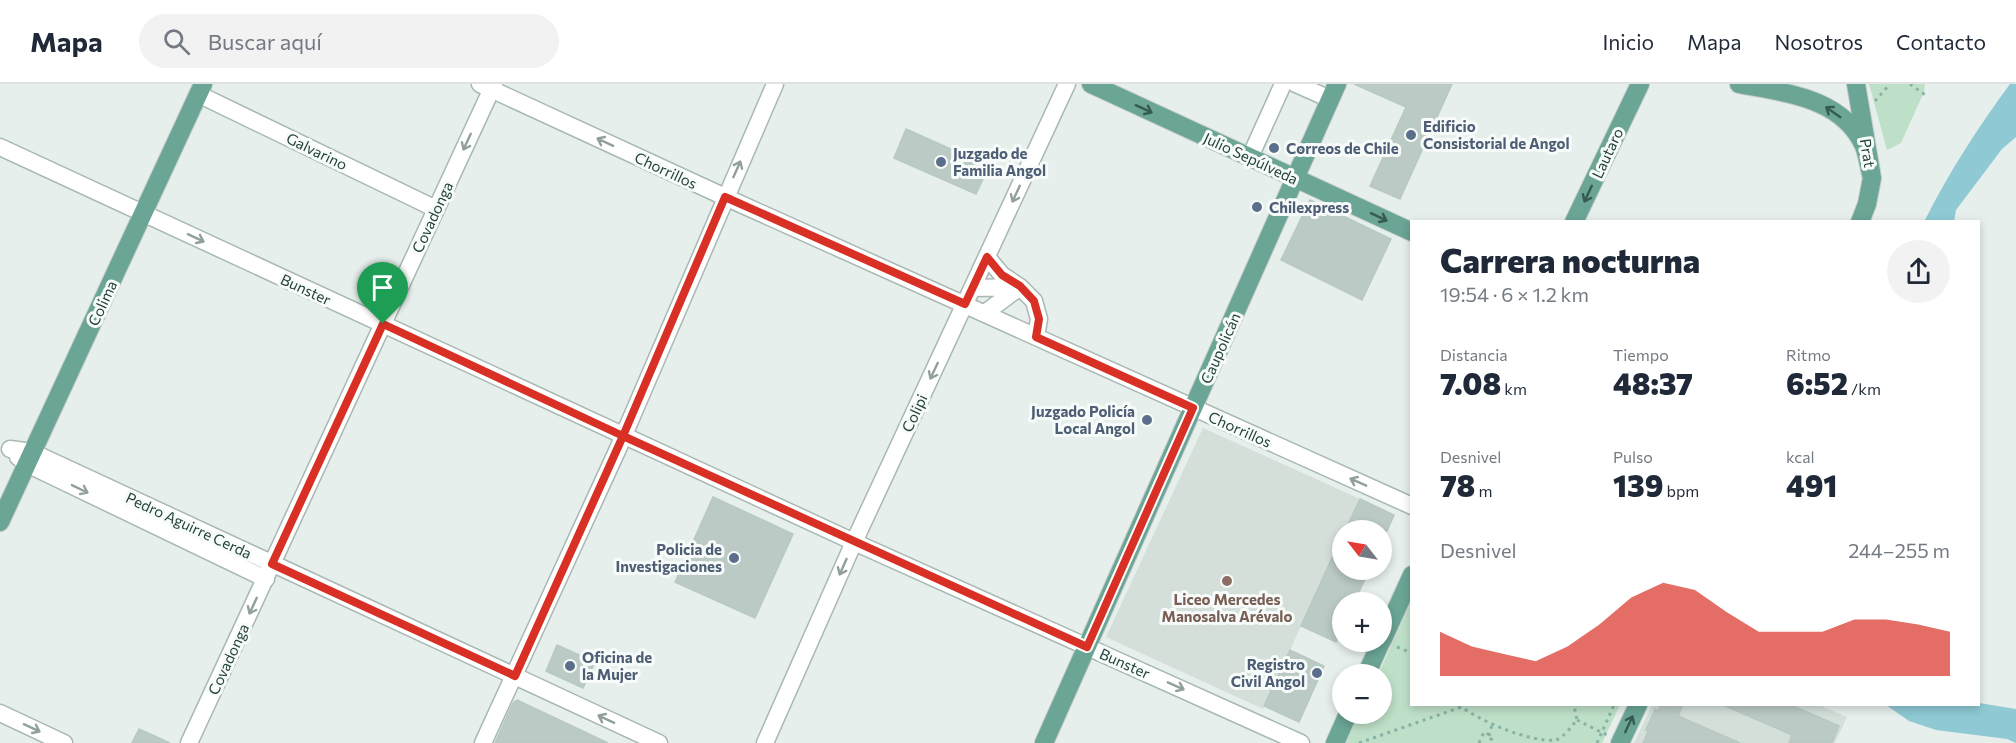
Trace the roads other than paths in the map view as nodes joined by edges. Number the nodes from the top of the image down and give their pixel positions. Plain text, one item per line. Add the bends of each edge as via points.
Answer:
1 (775, 84) edge
2 (1067, 84) edge
3 (1091, 84) edge
4 (1283, 84) edge
5 (1296, 84) edge
6 (1640, 84) edge
7 (1738, 84) edge
8 (1856, 84) edge
9 (488, 86) edge
10 (201, 89) edge
11 (1333, 92) edge
12 (0, 147) edge
13 (1250, 157) junction
14 (1295, 178) junction
15 (1872, 178) junction
16 (725, 197) junction
17 (436, 209) junction
18 (143, 213) junction
19 (1575, 220) edge
20 (1861, 220) edge
21 (1410, 231) edge
22 (987, 257) junction
23 (1020, 286) junction
24 (973, 288) junction
25 (965, 304) junction
26 (985, 314) junction
27 (383, 324) junction
28 (1036, 337) junction
29 (1193, 408) junction
30 (623, 436) junction
31 (5, 447) edge
32 (30, 458) junction
33 (1410, 505) edge
34 (0, 522) edge
35 (854, 542) junction
36 (269, 572) junction
37 (1410, 579) edge
38 (1392, 618) edge
39 (1087, 647) junction
40 (515, 676) junction
41 (1638, 706) edge
42 (0, 713) edge
43 (1344, 724) edge
44 (1621, 742) edge
45 (64, 743) edge
46 (189, 743) edge
47 (483, 743) edge
48 (659, 743) edge
49 (765, 743) edge
50 (1044, 743) edge
51 (1301, 743) edge
52 (1335, 743) edge

16 -> 1 street
2 -> 22 street, Colipi
3 -> 13 main road, Julio Sepúlveda
4 - 13 street
5 - 11 street
6 -> 19 main road, Lautaro
15 -> 7 main road via 1863,146 1836,113 1801,97
8 - 15 main road, Prat
16 -> 9 street, Chorrillos
9 -> 17 street, Covadonga
10 - 17 street, Galvarino
10 - 18 main road, Colima
11 - 14 main road, Caupolicán
12 - 18 street, Bunster
13 - 14 main road, Julio Sepúlveda
14 -> 21 main road, Julio Sepúlveda
14 - 29 main road, Caupolicán
15 - 20 main road, Prat
16 - 25 street, Chorrillos
16 - 30 street
17 - 27 street, Covadonga
18 -> 27 street, Bunster
18 - 32 main road, Colima
22 - 23 street via 1002,275
22 - 24 street, Colipi
23 - 24 street
23 - 26 street
23 - 28 street via 1038,310
24 - 25 street, Colipi
25 - 26 street, Chorrillos
25 -> 35 street, Colipi
26 - 28 street, Chorrillos
27 - 30 street, Bunster
27 - 36 street, Covadonga
28 - 29 street, Chorrillos
33 -> 29 street, Chorrillos
29 - 39 main road, Caupolicán
30 - 35 street, Bunster
30 - 40 street
31 - 32 street, Pedro Aguirre Cerda
32 - 34 main road, Colima
32 - 36 street, Pedro Aguirre Cerda
35 - 39 street, Bunster
35 -> 49 street, Colipi
36 - 40 street, Pedro Aguirre Cerda
36 -> 46 street, Covadonga
37 - 38 main road
39 - 50 main road, Caupolicán
39 -> 51 street, Bunster
40 - 47 street
48 -> 40 street, Pedro Aguirre Cerda
44 -> 41 main road
42 -> 45 street
43 - 52 main road

